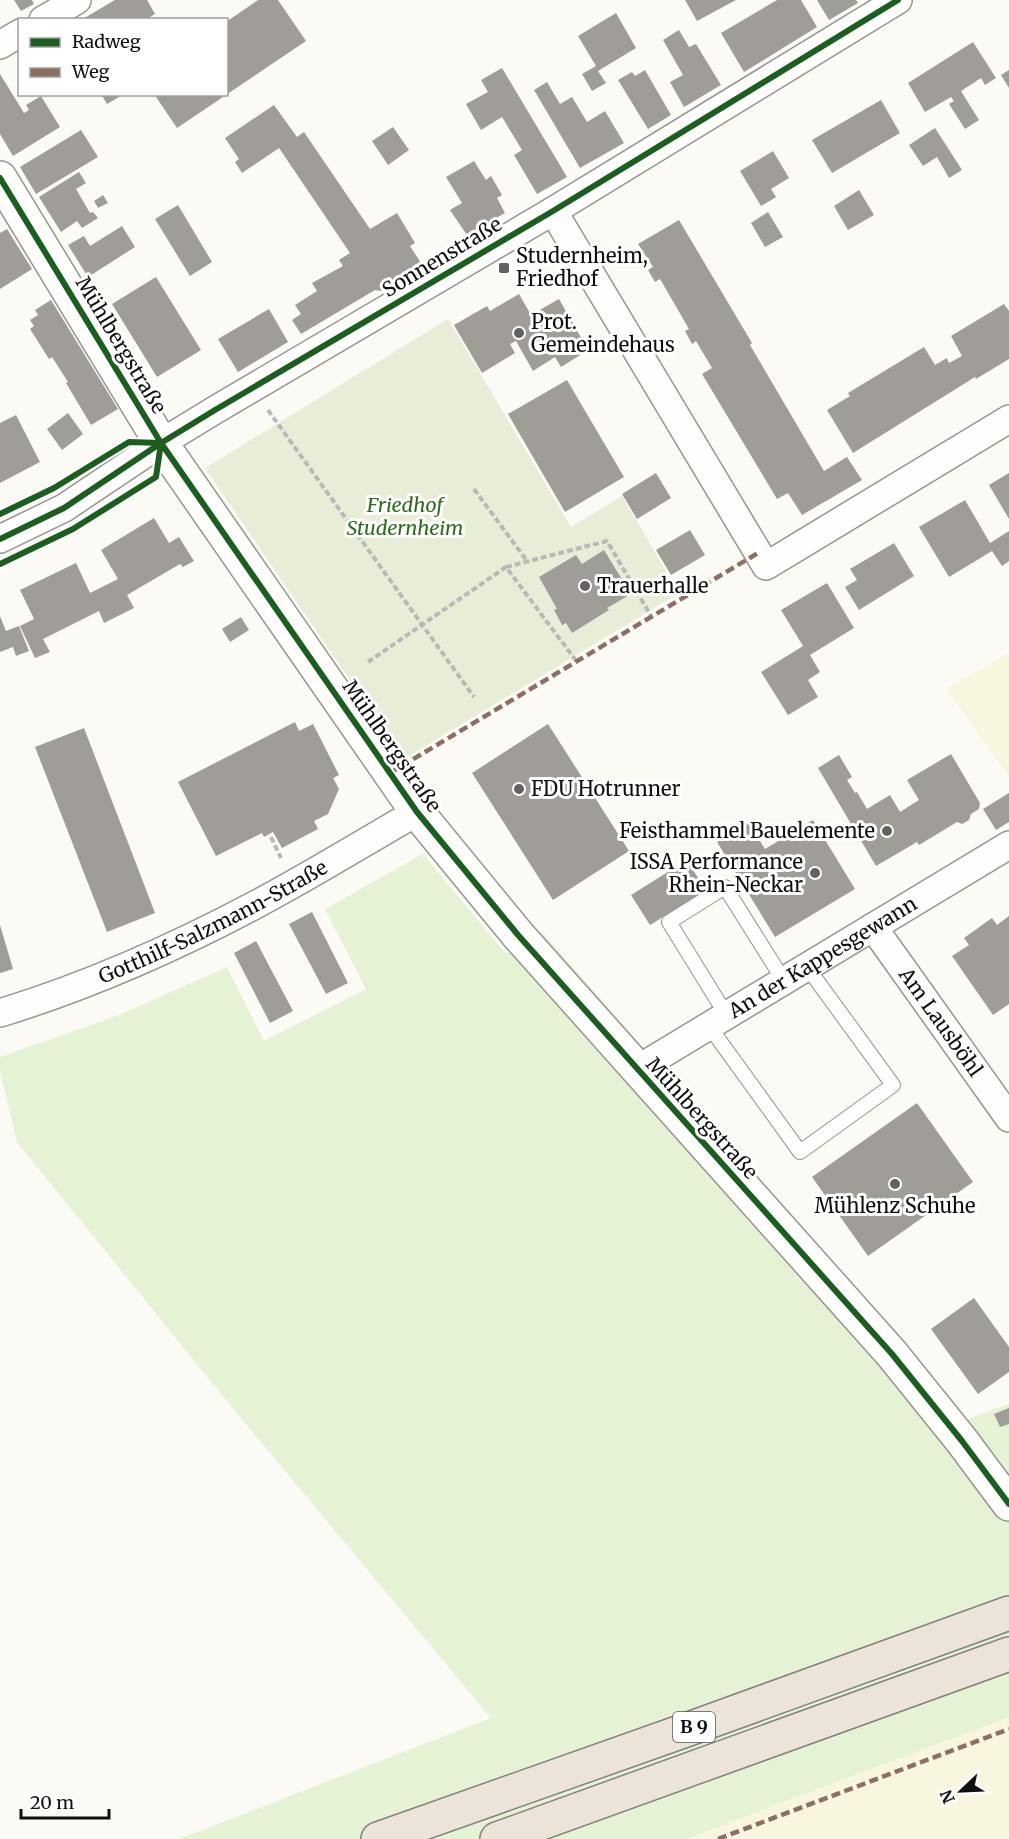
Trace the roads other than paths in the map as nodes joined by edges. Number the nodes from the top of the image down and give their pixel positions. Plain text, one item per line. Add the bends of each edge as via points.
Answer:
1 (77, 0) edge
2 (898, 0) edge
3 (47, 18) edge
4 (18, 34) edge
5 (0, 45) edge
6 (0, 178) edge
7 (553, 211) junction
8 (1009, 419) edge
9 (161, 443) junction
10 (0, 539) edge
11 (417, 812) junction
12 (1009, 845) edge
13 (873, 927) junction
14 (807, 967) junction
15 (784, 981) junction
16 (0, 1013) edge
17 (718, 1021) junction
18 (636, 1070) junction
19 (1009, 1118) edge
20 (1009, 1504) edge
21 (1009, 1613) edge
22 (1009, 1654) edge
23 (378, 1839) edge
24 (497, 1839) edge

1 - 3 street
2 - 7 street, Sonnenstraße
4 - 5 street
6 - 9 street, Mühlbergstraße
7 - 8 street via 766,566
7 - 9 street, Sonnenstraße
9 - 10 street, Sonnenstraße via 64,508
9 - 11 street, Mühlbergstraße
11 - 16 street, Gotthilf-Salzmann-Straße via 256,904 184,940 99,977
11 - 18 street, Mühlbergstraße
12 - 13 street, An der Kappesgewann
13 - 14 street, An der Kappesgewann
13 - 19 street, Am Lausböhl
14 - 15 street, An der Kappesgewann
14 - 17 lane via 893,1085 800,1152
15 - 17 street, An der Kappesgewann
15 - 17 lane via 725,888 669,922
17 - 18 street, An der Kappesgewann
18 - 20 street, Mühlbergstraße via 892,1354
21 - 23 highway, B 9
22 - 24 highway, B 9

